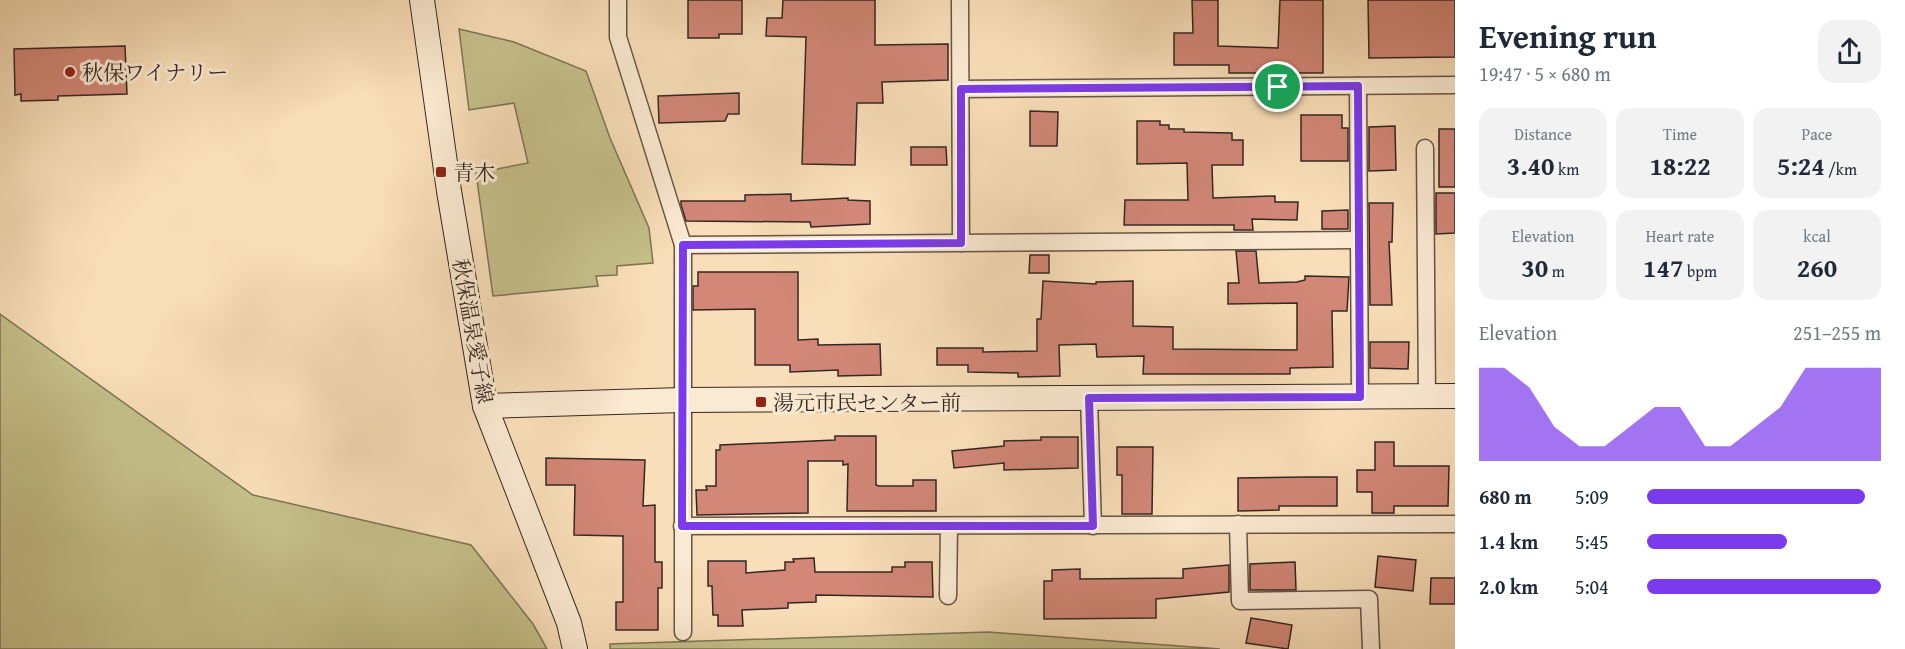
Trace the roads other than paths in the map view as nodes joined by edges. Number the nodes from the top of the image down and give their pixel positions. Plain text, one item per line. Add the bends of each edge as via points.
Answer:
1 (422, 0) edge
2 (618, 0) edge
3 (960, 0) edge
4 (1455, 85) edge
5 (1358, 86) junction
6 (961, 89) junction
7 (1425, 148) dead end
8 (1357, 240) junction
9 (961, 243) junction
10 (683, 245) junction
11 (1455, 396) edge
12 (1360, 397) junction
13 (1427, 397) junction
14 (1089, 398) junction
15 (682, 400) junction
16 (485, 406) junction
17 (1238, 524) junction
18 (1455, 524) edge
19 (682, 526) junction
20 (1093, 526) junction
21 (949, 527) junction
22 (948, 596) dead end
23 (683, 632) dead end
24 (575, 649) edge
25 (1371, 649) edge

1 - 16 street, 秋保温泉愛子線
2 - 10 street via 618,37
3 - 6 street
4 - 5 street
5 - 6 street
5 - 8 street
6 - 9 street
7 - 13 street
8 - 9 street
8 - 12 street
9 - 10 street
10 - 15 street
11 - 13 street
12 - 13 street
12 - 14 street
14 - 15 street
14 - 20 street
15 - 16 street
15 - 19 street
16 - 24 street, 秋保温泉愛子線 via 569,623
17 - 18 street
17 - 20 street
17 - 25 street via 1240,601 1369,599
19 - 21 street
19 - 23 street
20 - 21 street
21 - 22 street

